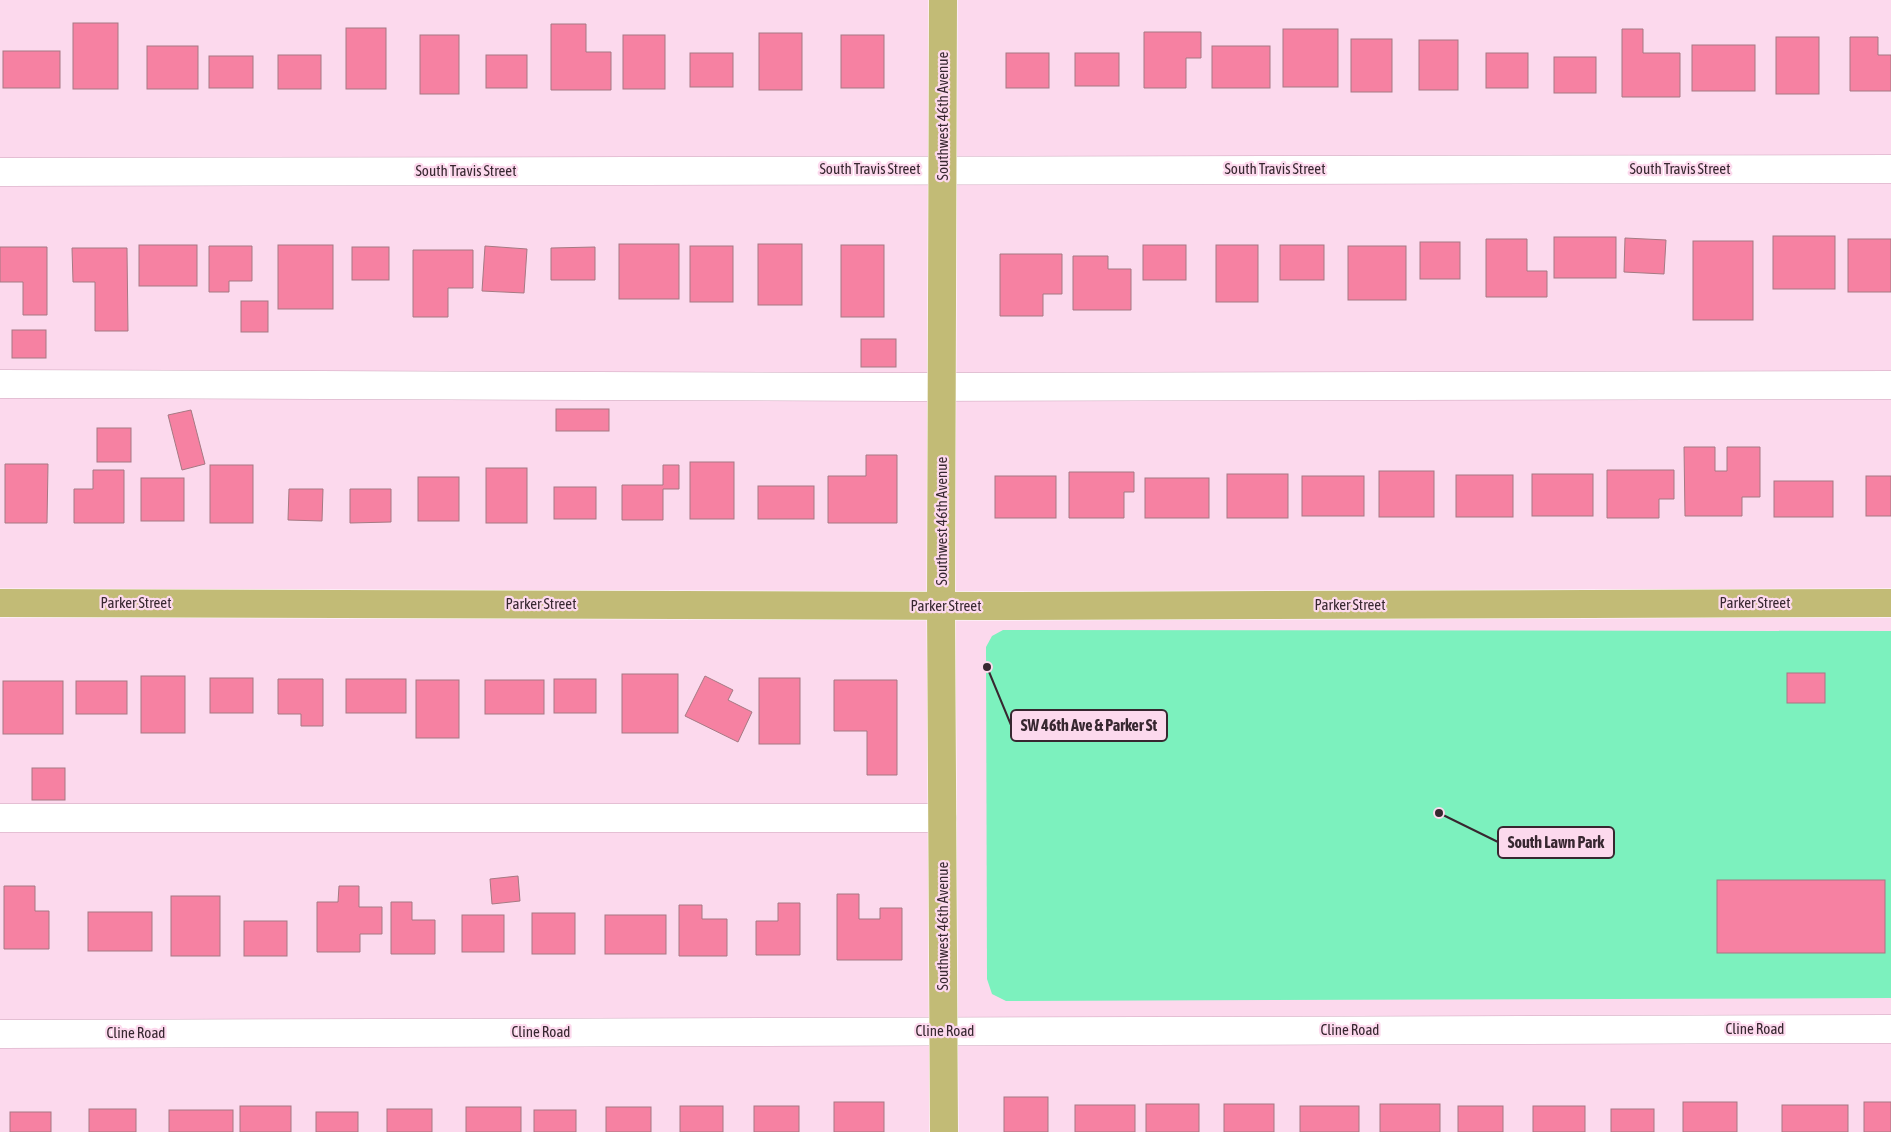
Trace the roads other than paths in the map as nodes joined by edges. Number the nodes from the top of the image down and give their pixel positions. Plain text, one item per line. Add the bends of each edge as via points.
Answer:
1 (943, 0) edge
2 (943, 169) junction
3 (1891, 169) edge
4 (0, 172) edge
5 (0, 384) edge
6 (1891, 385) edge
7 (942, 387) junction
8 (0, 603) edge
9 (1891, 603) edge
10 (941, 606) junction
11 (0, 818) edge
12 (942, 818) junction
13 (1891, 1029) edge
14 (944, 1031) junction
15 (0, 1034) edge
16 (944, 1132) edge

1 - 2 main road, Southwest 46th Avenue
2 - 3 street, South Travis Street
2 - 4 street, South Travis Street
2 - 7 main road, Southwest 46th Avenue
5 - 7 street
6 - 7 street
7 - 10 main road, Southwest 46th Avenue
8 - 10 main road, Parker Street
9 - 10 main road, Parker Street
10 - 12 main road, Southwest 46th Avenue
11 - 12 street
12 - 14 main road, Southwest 46th Avenue
13 - 14 street, Cline Road
14 - 15 street, Cline Road
14 - 16 main road, Southwest 46th Avenue

